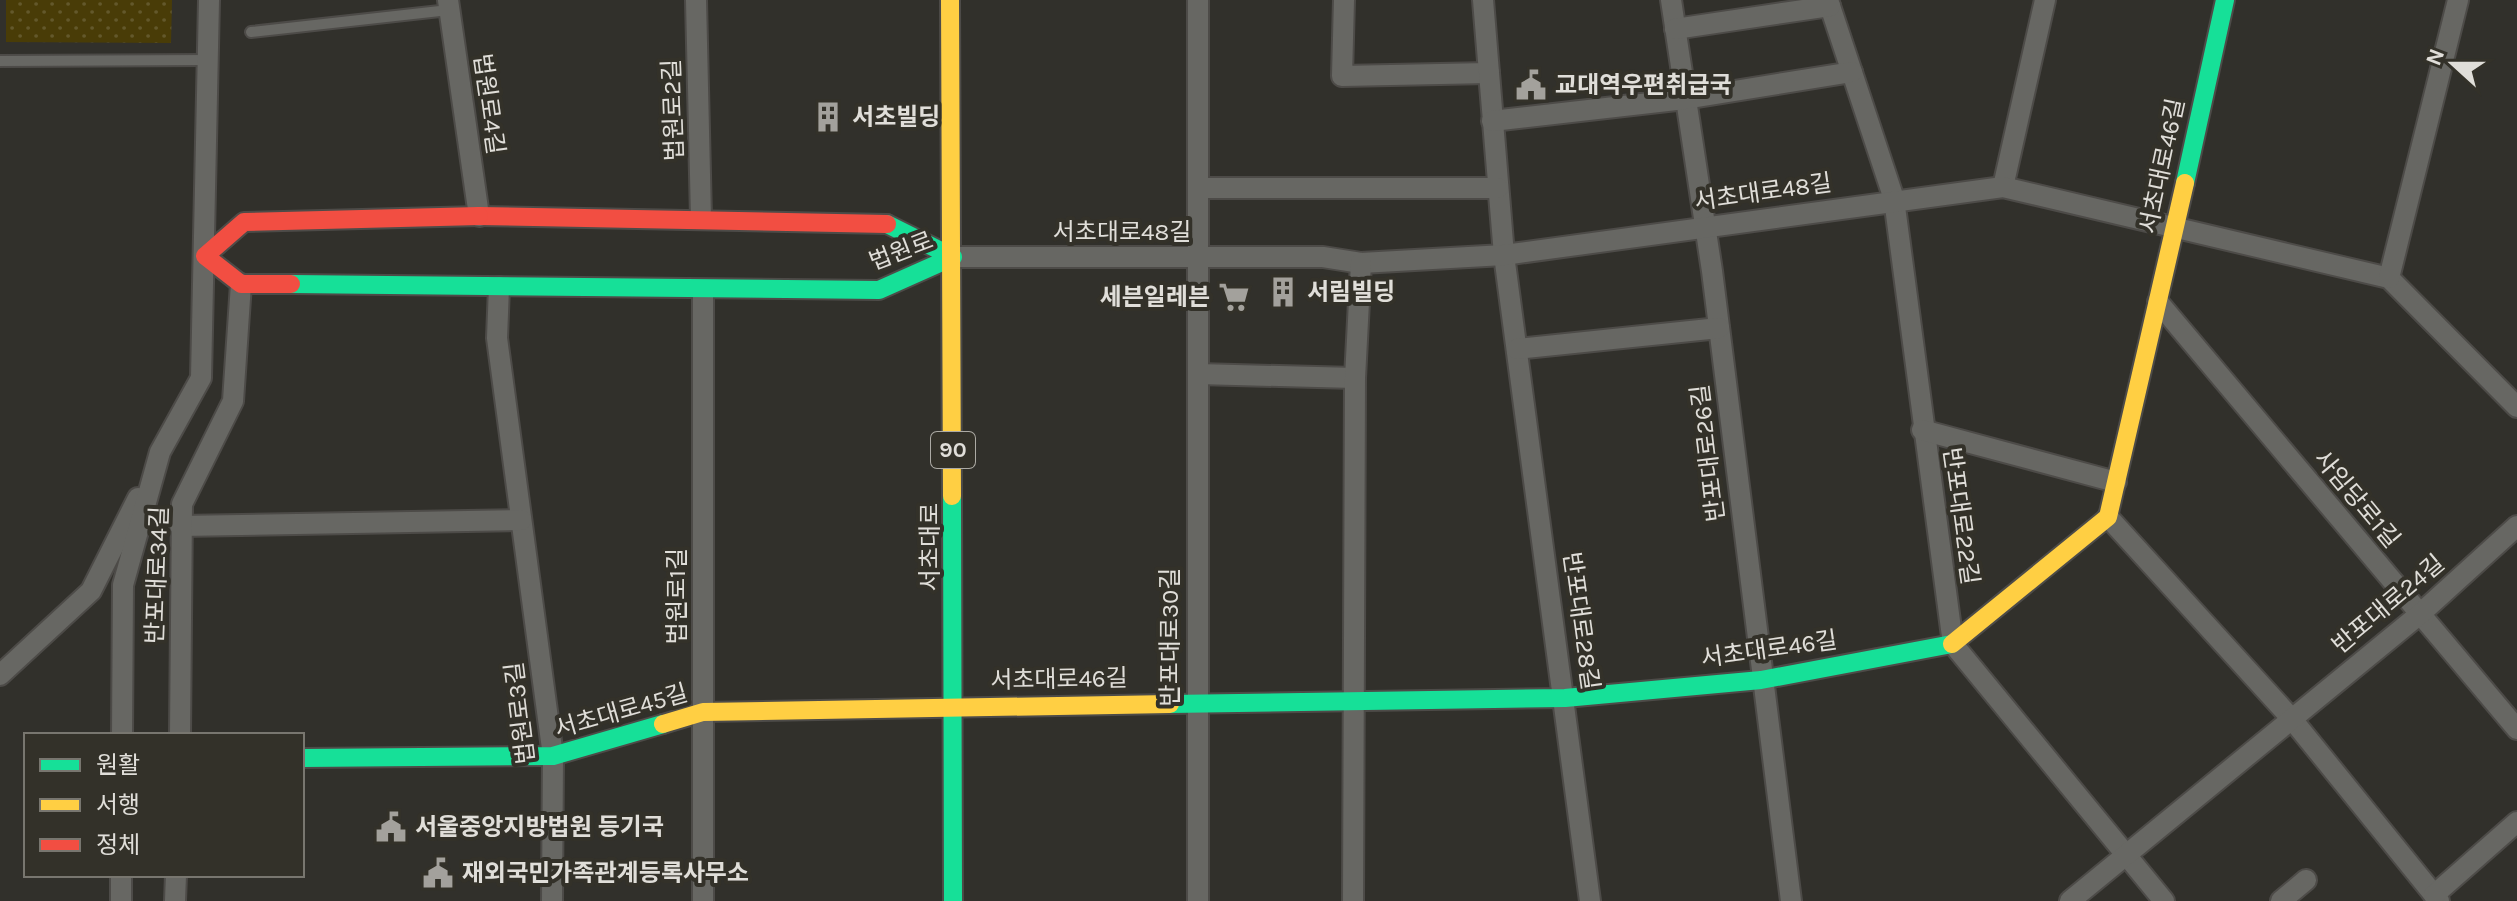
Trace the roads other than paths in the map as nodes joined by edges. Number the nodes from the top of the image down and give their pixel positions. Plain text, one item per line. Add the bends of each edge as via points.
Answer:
1 (209, 0) edge
2 (696, 0) edge
3 (950, 0) edge
4 (1198, 0) edge
5 (1344, 0) edge
6 (1483, 0) edge
7 (1671, 0) edge
8 (2045, 0) edge
9 (2225, 0) edge
10 (2458, 0) edge
11 (1829, 3) edge
12 (449, 5) edge
13 (1675, 29) junction
14 (251, 32) dead end
15 (209, 60) junction
16 (0, 61) edge
17 (1852, 72) junction
18 (1489, 73) junction
19 (1685, 99) junction
20 (1492, 121) junction
21 (2003, 187) junction
22 (1198, 188) junction
23 (1498, 188) junction
24 (1894, 199) junction
25 (479, 216) junction
26 (701, 218) junction
27 (1704, 227) junction
28 (2176, 227) junction
29 (1504, 255) junction
30 (205, 256) junction
31 (953, 257) junction
32 (1198, 258) junction
33 (1361, 263) junction
34 (2389, 278) junction
35 (241, 284) junction
36 (499, 287) junction
37 (703, 290) junction
38 (2158, 302) junction
39 (1719, 328) junction
40 (1517, 349) junction
41 (1198, 374) junction
42 (1355, 378) junction
43 (2516, 403) edge
44 (1922, 430) junction
45 (160, 452) junction
46 (2116, 482) junction
47 (2108, 517) junction
48 (521, 520) junction
49 (180, 526) junction
50 (2517, 526) edge
51 (2420, 614) junction
52 (1953, 644) junction
53 (0, 675) edge
54 (1761, 680) junction
55 (1565, 698) junction
56 (1355, 701) junction
57 (1196, 703) junction
58 (954, 706) junction
59 (703, 712) junction
60 (2291, 718) junction
61 (2517, 729) edge
62 (122, 733) edge
63 (180, 733) edge
64 (553, 756) junction
65 (304, 758) edge
66 (2517, 822) edge
67 (2124, 854) junction
68 (121, 877) edge
69 (176, 877) edge
70 (2306, 880) dead end
71 (2437, 898) edge
72 (121, 901) edge
73 (175, 901) edge
74 (552, 901) edge
75 (703, 901) edge
76 (953, 901) edge
77 (1198, 901) edge
78 (1353, 901) edge
79 (1590, 901) edge
80 (1791, 901) edge
81 (2070, 901) edge
82 (2164, 901) edge
83 (2281, 901) edge

1 - 15 street
2 - 26 street, 법원로2길
3 - 31 street, 서초대로 / 90
4 - 22 street, 반포대로30길
5 - 18 street via 1342,76
6 - 18 street, 반포대로28길
7 - 13 street, 반포대로26길
8 - 21 street
9 - 28 street, 서초대로46길
10 - 34 street
11 - 13 street
11 - 17 street, 반포대로22길
12 - 14 lane
12 - 25 street, 법원로4길
13 - 19 street, 반포대로26길
15 - 16 lane
15 - 30 street
17 - 19 street
17 - 24 street, 반포대로22길
18 - 20 street, 반포대로28길
19 - 20 street
19 - 27 street, 반포대로26길
20 - 23 street, 반포대로28길
21 - 24 street, 서초대로48길
21 - 28 street, 서초대로48길
22 - 23 street
22 - 32 street, 반포대로30길
23 - 29 street, 반포대로28길
24 - 27 street, 서초대로48길
24 - 44 street, 반포대로22길
25 - 26 street, 법원로
25 - 30 street, 법원로 via 244,222
26 - 31 street, 법원로 via 888,224
27 - 29 street, 서초대로48길
27 - 39 street, 반포대로26길
28 - 34 street, 서초대로48길
28 - 38 street, 서초대로46길
29 - 33 street, 서초대로48길
29 - 40 street, 반포대로28길
30 - 35 street
30 - 45 street via 201,378
31 - 32 street, 서초대로48길
31 - 37 street, 법원로 via 879,290
31 - 58 street, 서초대로 / 90
32 - 33 street, 서초대로48길 via 1323,257
32 - 41 street, 반포대로30길
33 - 42 street
34 - 43 street
35 - 36 street, 법원로
35 - 49 street, 반포대로34길 via 233,401 182,504
36 - 37 street, 법원로
36 - 48 street, 법원로3길 via 497,338
37 - 59 street, 법원로1길
38 - 46 street, 서초대로46길
38 - 51 street, 사임당로1길
39 - 40 street
39 - 54 street, 반포대로26길
40 - 55 street, 반포대로28길
41 - 42 street
41 - 57 street, 반포대로30길
42 - 56 street
44 - 46 street
44 - 52 street, 반포대로22길
45 - 53 street via 91,591
45 - 62 street via 123,585
46 - 47 street, 서초대로46길
47 - 52 street, 서초대로46길
47 - 60 street
48 - 49 street
48 - 64 street, 법원로3길
49 - 63 street, 반포대로34길
50 - 51 street, 반포대로24길
51 - 60 street, 반포대로24길
51 - 61 street, 사임당로1길
52 - 54 street, 서초대로46길
52 - 67 street
54 - 55 street, 서초대로46길
54 - 80 street, 반포대로26길
55 - 56 street, 서초대로46길
55 - 79 street, 반포대로28길
56 - 57 street, 서초대로46길
56 - 78 street
57 - 58 street, 서초대로46길
57 - 77 street, 반포대로30길
58 - 59 street, 서초대로45길
58 - 76 street, 서초대로 / 90
59 - 64 street, 서초대로45길
59 - 75 street, 법원로1길
60 - 67 street, 반포대로24길
60 - 71 street
64 - 65 street, 서초대로45길
64 - 74 street, 법원로3길
66 - 71 street
67 - 81 street, 반포대로24길
67 - 82 street
68 - 72 street
69 - 73 street
70 - 83 street

